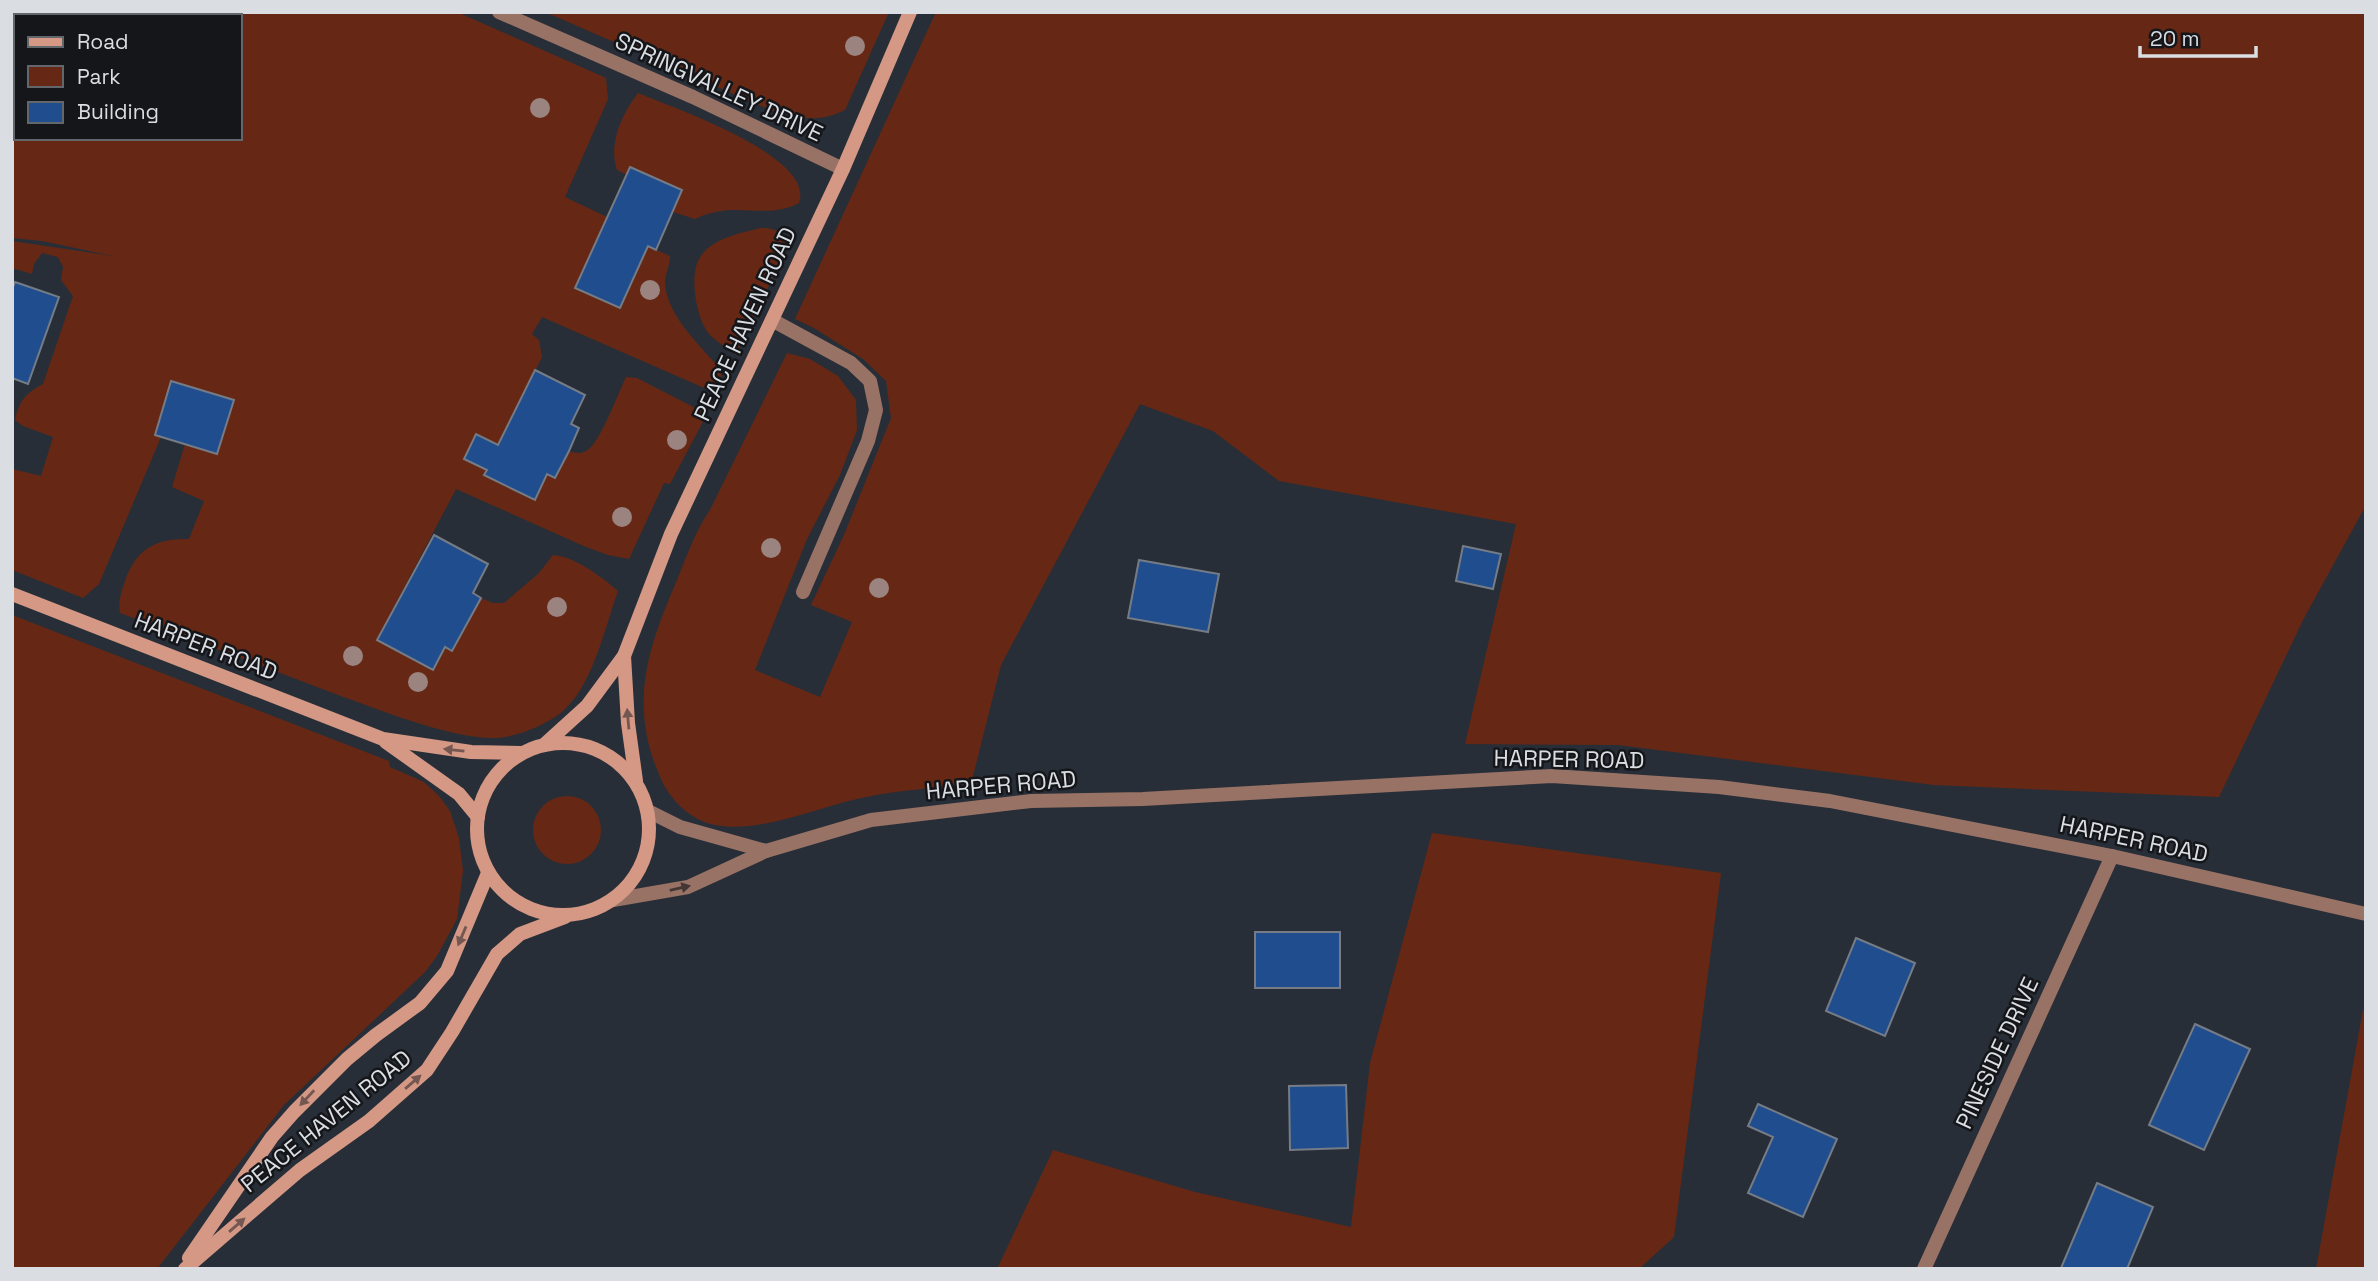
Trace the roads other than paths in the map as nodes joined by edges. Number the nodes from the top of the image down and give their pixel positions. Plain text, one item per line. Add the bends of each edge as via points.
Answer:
1 (499, 12) edge
2 (910, 12) edge
3 (843, 169) junction
4 (772, 320) junction
5 (803, 592) dead end
6 (12, 594) edge
7 (624, 656) junction
8 (383, 739) junction
9 (544, 744) junction
10 (522, 753) junction
11 (636, 781) junction
12 (648, 811) junction
13 (478, 817) junction
14 (766, 851) junction
15 (2112, 856) junction
16 (488, 873) junction
17 (614, 900) junction
18 (2366, 914) edge
19 (569, 916) junction
20 (183, 1269) edge
21 (1924, 1269) edge

1 - 3 street, SPRINGVALLEY DRIVE
2 - 3 main road, PEACE HAVEN ROAD
3 - 4 main road, PEACE HAVEN ROAD
4 - 5 street via 851,363 870,381 876,410 868,441
4 - 7 main road, PEACE HAVEN ROAD via 671,534
6 - 8 main road, HARPER ROAD
7 - 9 main road, PEACE HAVEN ROAD via 587,706
11 -> 7 main road, PEACE HAVEN ROAD
10 -> 8 main road, HARPER ROAD via 471,752
8 - 13 main road, HARPER ROAD via 459,794
9 - 10 main road
9 - 11 main road via 595,748 618,762
10 - 13 main road via 501,769 486,791
11 - 12 main road
12 - 14 street via 680,827
12 - 17 main road via 650,836 644,861 632,883
13 - 16 main road via 477,836
14 - 15 street, HARPER ROAD via 871,820 1031,800 1143,799 1552,776 1719,787 1830,801
17 -> 14 street, HARPER ROAD via 688,887
15 - 18 street, HARPER ROAD
15 - 21 street, PINESIDE DRIVE
16 - 19 main road via 523,906
16 -> 20 main road, PEACE HAVEN ROAD via 447,971 420,1003 320,1084 272,1137
17 - 19 main road
20 -> 19 main road, PEACE HAVEN ROAD via 427,1070 497,954 520,934

